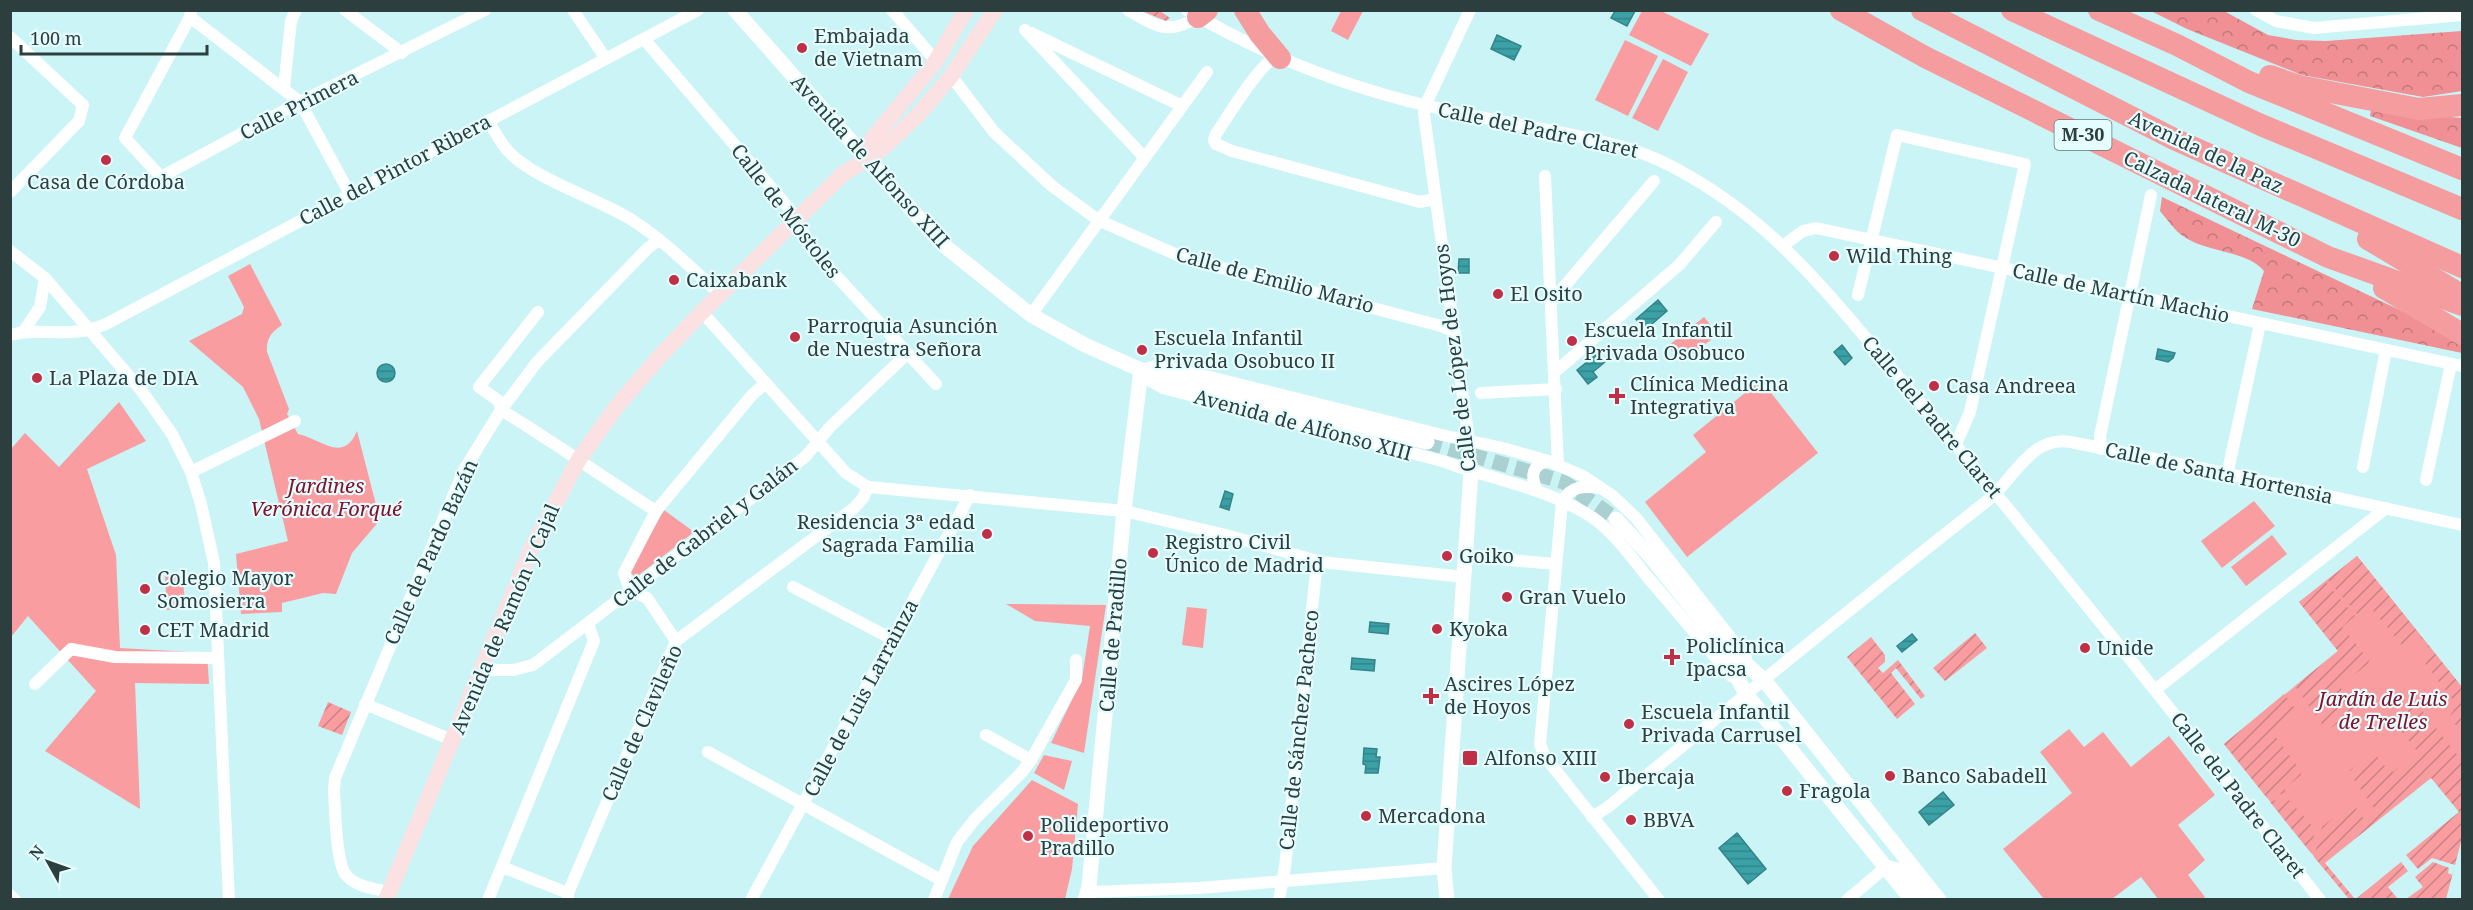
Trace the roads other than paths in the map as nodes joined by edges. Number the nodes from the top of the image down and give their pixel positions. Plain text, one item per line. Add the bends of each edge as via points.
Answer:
1 (296, 10) edge
2 (345, 10) edge
3 (485, 10) edge
4 (573, 10) edge
5 (698, 10) edge
6 (735, 10) edge
7 (892, 10) edge
8 (966, 10) edge
9 (995, 10) edge
10 (1128, 10) edge
11 (1245, 10) edge
12 (1470, 10) edge
13 (1841, 10) edge
14 (1922, 10) edge
15 (2012, 10) edge
16 (2099, 10) edge
17 (2256, 10) edge
18 (1198, 13) edge
19 (191, 14) edge
20 (2463, 15) edge
21 (10, 37) edge
22 (644, 39) junction
23 (2177, 45) junction
24 (402, 53) junction
25 (1279, 57) junction
26 (606, 59) junction
27 (936, 61) junction
28 (1207, 72) dead end
29 (951, 76) junction
30 (284, 88) junction
31 (300, 102) junction
32 (1425, 105) junction
33 (2463, 105) edge
34 (1182, 106) junction
35 (488, 120) junction
36 (1144, 157) junction
37 (865, 158) junction
38 (2463, 169) edge
39 (2246, 172) junction
40 (1545, 176) dead end
41 (1654, 181) dead end
42 (10, 192) edge
43 (350, 194) junction
44 (2151, 195) dead end
45 (1435, 199) junction
46 (2463, 209) edge
47 (798, 219) junction
48 (1098, 220) junction
49 (1716, 222) dead end
50 (659, 240) junction
51 (1871, 240) junction
52 (1784, 245) junction
53 (10, 251) edge
54 (2328, 257) junction
55 (2003, 267) junction
56 (2463, 267) edge
57 (45, 278) junction
58 (2382, 287) junction
59 (720, 294) junction
60 (1858, 295) dead end
61 (2463, 295) edge
62 (2131, 296) junction
63 (1551, 302) junction
64 (2463, 305) edge
65 (538, 312) dead end
66 (702, 312) junction
67 (1031, 315) junction
68 (2260, 324) junction
69 (2463, 325) edge
70 (91, 330) junction
71 (1455, 332) junction
72 (16, 333) edge
73 (2463, 334) edge
74 (2386, 351) junction
75 (907, 354) junction
76 (2457, 365) edge
77 (1140, 370) junction
78 (1555, 372) junction
79 (766, 383) junction
80 (936, 384) dead end
81 (1556, 389) junction
82 (1481, 393) dead end
83 (501, 410) junction
84 (295, 421) dead end
85 (1469, 440) junction
86 (817, 442) junction
87 (1427, 442) tunnel mouth
88 (1956, 444) junction
89 (2101, 449) junction
90 (579, 459) junction
91 (1553, 463) junction
92 (2363, 467) dead end
93 (191, 472) junction
94 (1471, 472) junction
95 (2224, 473) junction
96 (2426, 480) dead end
97 (868, 487) junction
98 (1602, 488) junction
99 (1537, 490) junction
100 (1996, 494) junction
101 (970, 495) junction
102 (1562, 502) junction
103 (2386, 508) junction
104 (656, 511) junction
105 (1124, 511) junction
106 (1616, 519) tunnel mouth
107 (2463, 525) edge
108 (1466, 556) junction
109 (1321, 562) junction
110 (1556, 564) junction
111 (1464, 577) junction
112 (793, 587) dead end
113 (630, 590) junction
114 (588, 624) junction
115 (1714, 635) junction
116 (892, 639) junction
117 (676, 641) junction
118 (218, 658) junction
119 (1076, 660) dead end
120 (481, 670) junction
121 (1764, 680) junction
122 (35, 684) dead end
123 (2155, 690) junction
124 (1746, 694) junction
125 (365, 704) junction
126 (986, 735) dead end
127 (452, 740) junction
128 (708, 752) dead end
129 (1031, 760) junction
130 (1814, 778) junction
131 (803, 805) junction
132 (1872, 814) junction
133 (1592, 817) junction
134 (502, 867) junction
135 (1886, 867) junction
136 (1444, 868) junction
137 (941, 880) junction
138 (1282, 882) junction
139 (1197, 894) edge
140 (10, 895) edge
141 (388, 896) edge
142 (568, 896) edge
143 (1087, 896) edge
144 (15, 900) edge
145 (229, 900) edge
146 (488, 900) edge
147 (751, 900) edge
148 (934, 900) edge
149 (1279, 900) edge
150 (1447, 900) edge
151 (1659, 900) edge
152 (1846, 900) edge
153 (1912, 900) edge
154 (1928, 900) edge
155 (1940, 900) edge
156 (2320, 900) edge

1 - 30 street via 291,21
2 - 24 street
3 - 24 street, Calle Primera
4 - 26 street
5 - 22 street, Calle del Pintor Ribera
6 - 37 street, Avenida de Alfonso XIII
7 - 27 street
8 - 27 main road, Avenida de Ramón y Cajal
9 - 29 main road, Avenida de Ramón y Cajal
10 - 18 street, Calle del Padre Claret via 1164,28 1179,27
11 - 25 highway
12 - 32 street, Calle del Padre Claret
13 - 54 highway, Calzada lateral M-30 / M-30 via 1925,57
14 - 39 highway, Avenida de la Paz / M-30
15 - 46 highway via 2261,125
16 - 23 highway
17 - 20 street via 2276,21 2314,28
18 - 25 street, Calle del Padre Claret via 1220,30
19 - 30 street
19 - 31 street, Calle Primera via 125,138 161,177
21 - 42 street via 83,105 79,121
22 - 26 street, Calle del Pintor Ribera
22 - 47 street, Calle de Móstoles
23 - 33 highway via 2299,86 2419,109
23 - 38 highway via 2249,82
24 - 31 street, Calle Primera
25 - 32 street, Calle del Padre Claret via 1342,81
25 - 45 street via 1268,61 1255,77 1216,134 1216,144 1420,202
26 - 35 street, Calle del Pintor Ribera
27 - 37 main road, Avenida de Ramón y Cajal via 872,139
28 - 34 street
29 - 37 main road, Avenida de Ramón y Cajal via 918,115 882,149
29 - 48 street, Calle de Emilio Mario via 994,132 1052,186
30 - 31 street
31 - 43 street
32 - 45 street, Calle de López de Hoyos
32 - 52 street, Calle del Padre Claret via 1599,140 1647,154 1705,184
34 - 36 street
34 - 36 street via 1025,30
35 - 43 street, Calle del Pintor Ribera
35 - 50 street via 520,162 615,210
36 - 48 street
37 - 47 main road, Avenida de Ramón y Cajal
37 - 67 street, Avenida de Alfonso XIII via 941,243
39 - 56 highway, Avenida de la Paz / M-30
39 - 61 highway
40 - 63 street
41 - 63 street
43 - 70 street, Calle del Pintor Ribera
44 - 62 street
45 - 71 street, Calle de López de Hoyos
47 - 59 main road, Avenida de Ramón y Cajal
47 - 75 street, Calle de Móstoles via 808,245
48 - 67 street
48 - 71 street, Calle de Emilio Mario via 1184,258
49 - 78 street via 1679,265
50 - 59 street
50 - 83 street, Calle de Pardo Bazán via 537,362
51 - 52 street, Calle de Martín Machio via 1810,229
51 - 55 street, Calle de Martín Machio
51 - 55 street via 1897,135 2025,164
51 - 60 street
52 - 88 street, Calle del Padre Claret
53 - 57 street
54 - 58 highway
54 - 64 highway, Calzada lateral M-30 / M-30
55 - 62 street, Calle de Martín Machio
55 - 88 street via 1970,412
57 - 70 street
57 - 72 street via 40,307
58 - 69 highway
58 - 73 highway
59 - 66 main road, Avenida de Ramón y Cajal
62 - 68 street, Calle de Martín Machio
62 - 89 street via 2100,436
63 - 78 street
65 - 83 street via 479,387 499,401
66 - 79 street
66 - 90 main road, Avenida de Ramón y Cajal via 617,406
67 - 77 street, Avenida de Alfonso XIII
68 - 74 street, Calle de Martín Machio
68 - 95 street via 2229,466
70 - 72 street via 70,334
70 - 93 street via 161,418
71 - 85 street, Calle de López de Hoyos
74 - 76 street, Calle de Martín Machio
74 - 92 street
75 - 80 street, Calle de Móstoles
75 - 86 street, Calle de Gabriel y Galán
76 - 96 street
77 - 85 street, Avenida de Alfonso XIII via 1170,368
77 - 87 street, Avenida de Alfonso XIII
77 - 94 street, Avenida de Alfonso XIII via 1163,388
77 - 105 street, Calle de Pradillo
78 - 81 street
79 - 86 street
79 - 104 street
81 - 82 street
81 - 91 street
83 - 90 street
83 - 125 street, Calle de Pardo Bazán via 464,470
84 - 93 street
85 - 91 street, Avenida de Alfonso XIII
85 - 94 street, Calle de López de Hoyos
86 - 97 street via 846,473
86 - 113 street, Calle de Gabriel y Galán via 805,456
88 - 100 street, Calle del Padre Claret
89 - 95 street, Calle de Santa Hortensia
89 - 100 street, Calle de Santa Hortensia via 2063,441 2045,444 2028,457
90 - 104 street
90 - 120 main road, Avenida de Ramón y Cajal via 532,547
91 - 98 street, Avenida de Alfonso XIII
91 - 99 street via 1540,463 1534,470
93 - 118 street via 214,563
94 - 99 street, Avenida de Alfonso XIII
94 - 108 street, Calle de López de Hoyos
95 - 103 street, Calle de Santa Hortensia
97 - 101 street
97 - 117 street, Calle de Clavileño via 854,508
98 - 102 street via 1576,488
98 - 121 street, Avenida de Alfonso XIII via 1647,531
99 - 102 street, Avenida de Alfonso XIII
100 - 121 street, Calle de Santa Hortensia
100 - 123 street, Calle del Padre Claret
101 - 105 street
101 - 116 street, Calle de Luis Larrainza
102 - 110 street
102 - 124 street, Avenida de Alfonso XIII via 1602,526
103 - 107 street, Calle de Santa Hortensia
103 - 123 street
104 - 113 street via 624,573
105 - 109 street
105 - 143 street, Calle de Pradillo
106 - 115 street
108 - 110 street
108 - 111 street, Calle de López de Hoyos
109 - 111 street
109 - 138 street, Calle de Sánchez Pacheco via 1316,571
110 - 133 street via 1542,751
111 - 136 street, Calle de López de Hoyos
112 - 116 street
113 - 114 street, Calle de Gabriel y Galán
113 - 117 street via 647,598
114 - 120 street, Calle de Gabriel y Galán via 533,665 513,670
114 - 134 street via 594,641
115 - 121 street
115 - 124 street
116 - 131 street, Calle de Luis Larrainza
117 - 142 street, Calle de Clavileño
118 - 122 street via 115,657 71,649
118 - 145 street
119 - 129 street via 1076,680
120 - 127 main road, Avenida de Ramón y Cajal
121 - 124 street, Calle de Santa Hortensia
121 - 132 street
123 - 156 street, Calle del Padre Claret
124 - 130 street
124 - 133 street, Calle de Santa Hortensia
125 - 127 street
125 - 141 street, Calle de Pardo Bazán via 335,778 340,862 346,875
126 - 129 street
127 - 141 main road, Avenida de Ramón y Cajal
128 - 131 street
129 - 137 street via 965,830
130 - 132 street via 1855,818
130 - 135 street
131 - 137 street
131 - 147 street, Calle de Luis Larrainza
132 - 155 street
133 - 151 street
134 - 142 street
134 - 146 street
135 - 152 street
135 - 153 street
135 - 154 street via 1904,872
136 - 138 street
136 - 150 street, Calle de López de Hoyos
137 - 148 street
138 - 139 street
138 - 149 street, Calle de Sánchez Pacheco
139 - 143 street
140 - 144 street

